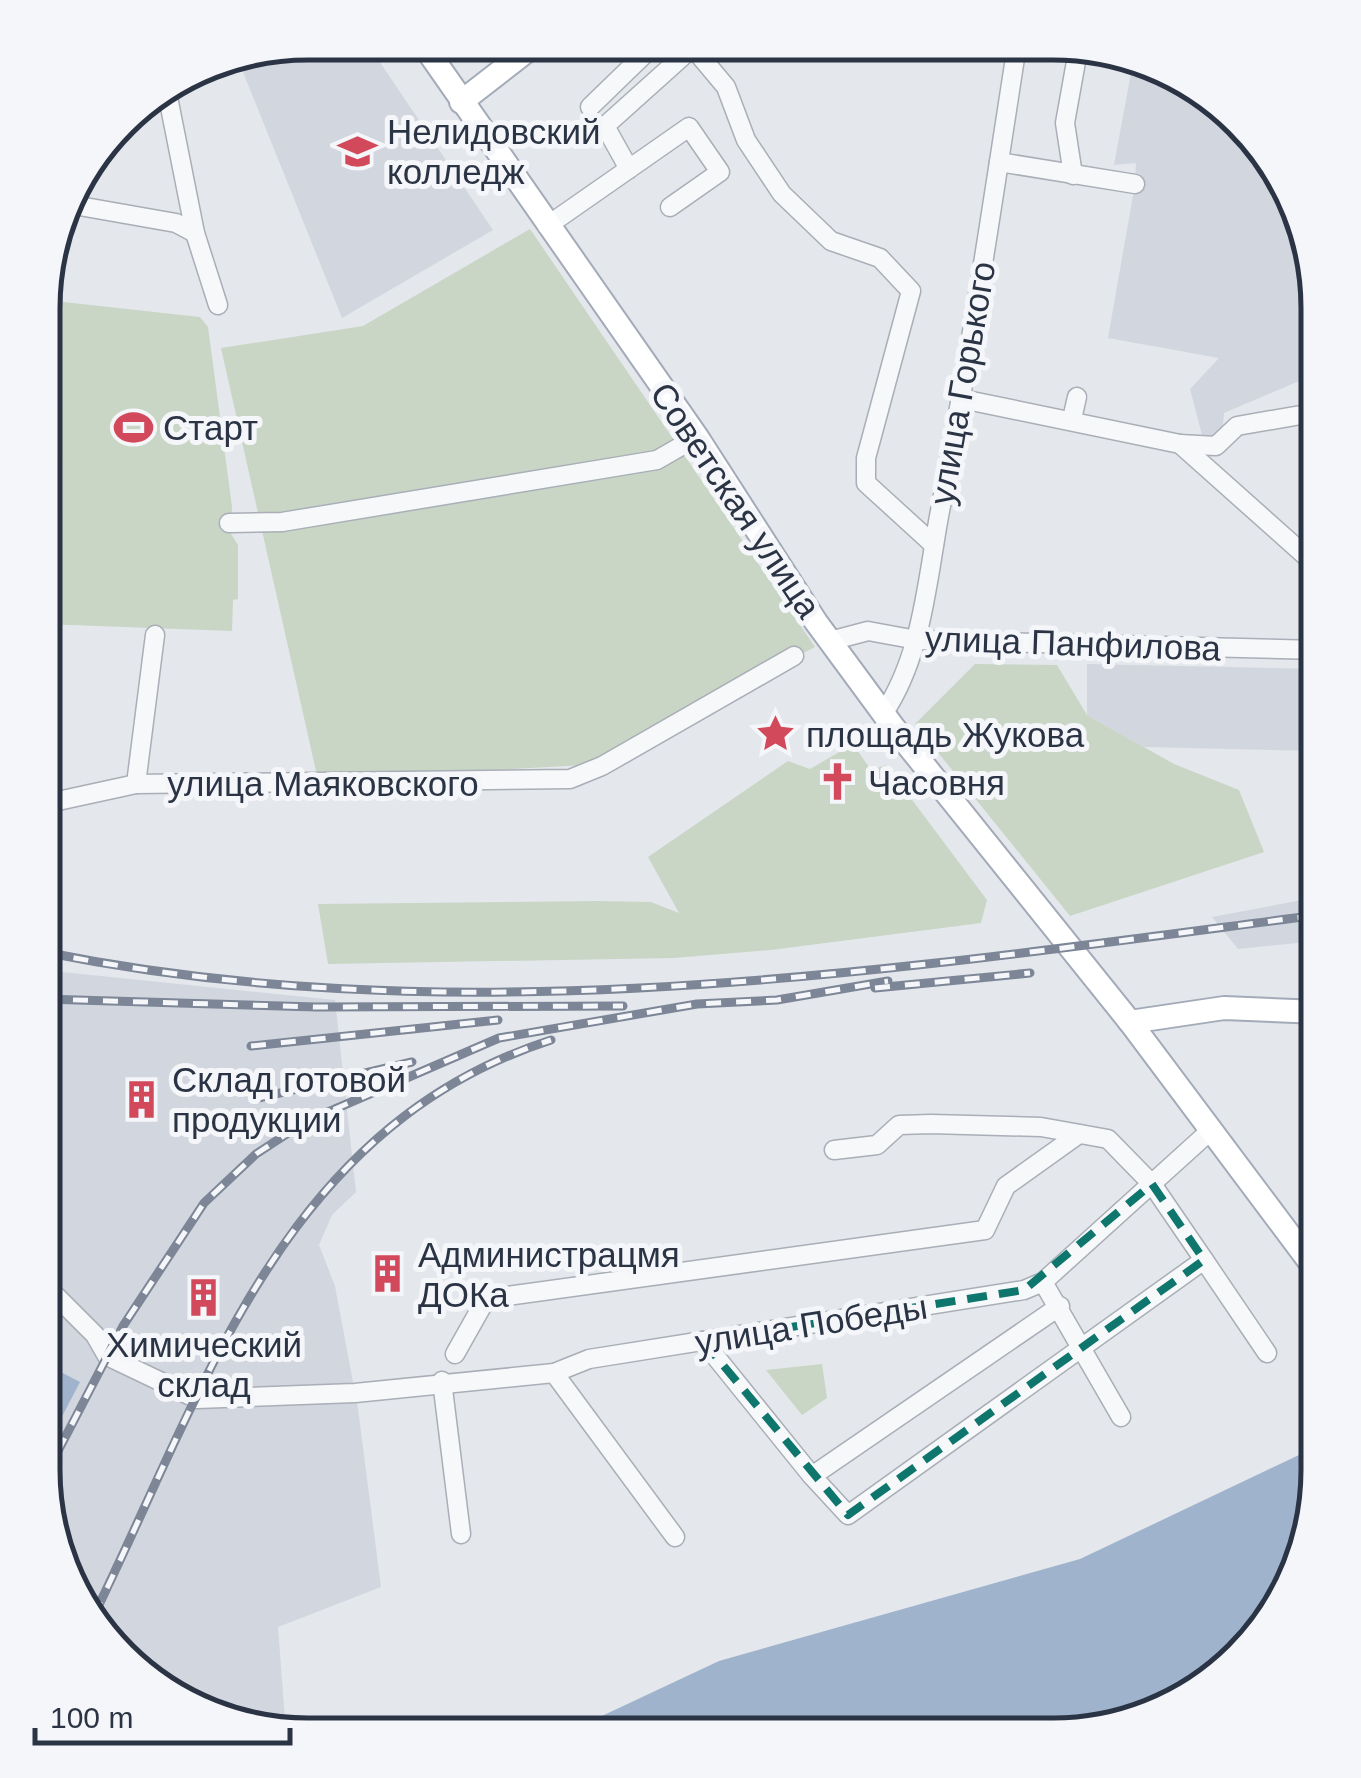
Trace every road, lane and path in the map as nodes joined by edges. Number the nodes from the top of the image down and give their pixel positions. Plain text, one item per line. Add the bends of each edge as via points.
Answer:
1 (675, 60) edge
2 (704, 60) edge
3 (1016, 60) edge
4 (434, 61) edge
5 (514, 61) edge
6 (638, 61) edge
7 (1076, 61) edge
8 (576, 92) dead end
9 (461, 102) junction
10 (169, 103) edge
11 (590, 108) junction
12 (605, 126) junction
13 (999, 162) junction
14 (630, 169) junction
15 (1073, 175) junction
16 (1135, 184) dead end
17 (82, 207) edge
18 (670, 207) dead end
19 (548, 226) junction
20 (195, 233) junction
21 (218, 305) dead end
22 (1077, 397) dead end
23 (962, 399) junction
24 (1301, 415) edge
25 (1072, 419) junction
26 (697, 437) junction
27 (1180, 444) junction
28 (229, 523) dead end
29 (934, 546) junction
30 (1301, 551) edge
31 (154, 635) dead end
32 (917, 640) junction
33 (830, 641) junction
34 (1301, 650) edge
35 (794, 656) dead end
36 (884, 714) junction
37 (136, 784) junction
38 (60, 801) edge
39 (1300, 1011) edge
40 (1130, 1022) junction
41 (1041, 1126) junction
42 (1210, 1131) junction
43 (1079, 1134) junction
44 (834, 1150) dead end
45 (1035, 1165) junction
46 (1152, 1184) junction
47 (1300, 1250) edge
48 (1204, 1260) junction
49 (1044, 1282) junction
50 (60, 1299) edge
51 (1060, 1306) junction
52 (703, 1341) junction
53 (1085, 1349) junction
54 (1267, 1353) dead end
55 (455, 1354) dead end
56 (554, 1373) junction
57 (442, 1381) junction
58 (1121, 1416) dead end
59 (812, 1476) junction
60 (461, 1534) dead end
61 (675, 1537) dead end

1 - 12 street
2 - 29 street via 726,86 746,140 782,194 831,240 880,258 911,291 866,458 866,483
3 - 13 street, улица Горького
4 - 9 main road, Советская улица
5 - 9 main road
6 - 11 street
7 - 15 street via 1065,123
8 - 11 street
9 - 19 main road, Советская улица
10 - 20 street
11 - 12 street
12 - 14 street
13 - 15 street
13 - 23 street, улица Горького
14 - 18 street via 689,128 720,172
14 - 19 street
15 - 16 street
17 - 20 street
19 - 26 main road, Советская улица
20 - 21 street
22 - 25 street
23 - 25 street
23 - 29 street, улица Горького
24 - 27 street via 1237,426 1216,446
25 - 27 street
26 - 28 street via 657,460 282,522
26 - 33 main road, Советская улица
27 - 30 street
29 - 32 street, улица Горького
31 - 37 street
32 - 33 street, улица Панфилова via 868,631
32 - 34 street, улица Панфилова
32 - 36 street, улица Горького via 902,686
33 - 36 main road, Советская улица
35 - 37 street, улица Маяковского via 570,779
36 - 40 main road, Советская улица
37 - 38 street, улица Маяковского
39 - 40 main road via 1224,1008
40 - 42 main road, Советская улица
41 - 43 street
41 - 44 street via 899,1126 877,1145
41 - 45 street
42 - 46 street, улица Победы
42 - 47 main road, Советская улица
43 - 45 street
43 - 46 street via 1108,1140
45 - 55 street via 1006,1186 985,1230 486,1299
46 - 48 street
46 - 49 street, улица Победы
48 - 53 street
48 - 54 street
49 - 51 street
49 - 52 street, улица Победы
50 - 57 street, улица Победы via 107,1356 197,1399 355,1393
51 - 53 street
51 - 59 street
52 - 56 street, улица Победы via 590,1359
52 - 59 street
53 - 58 street
53 - 59 street via 848,1515
56 - 57 street, улица Победы
56 - 61 street
57 - 60 street

